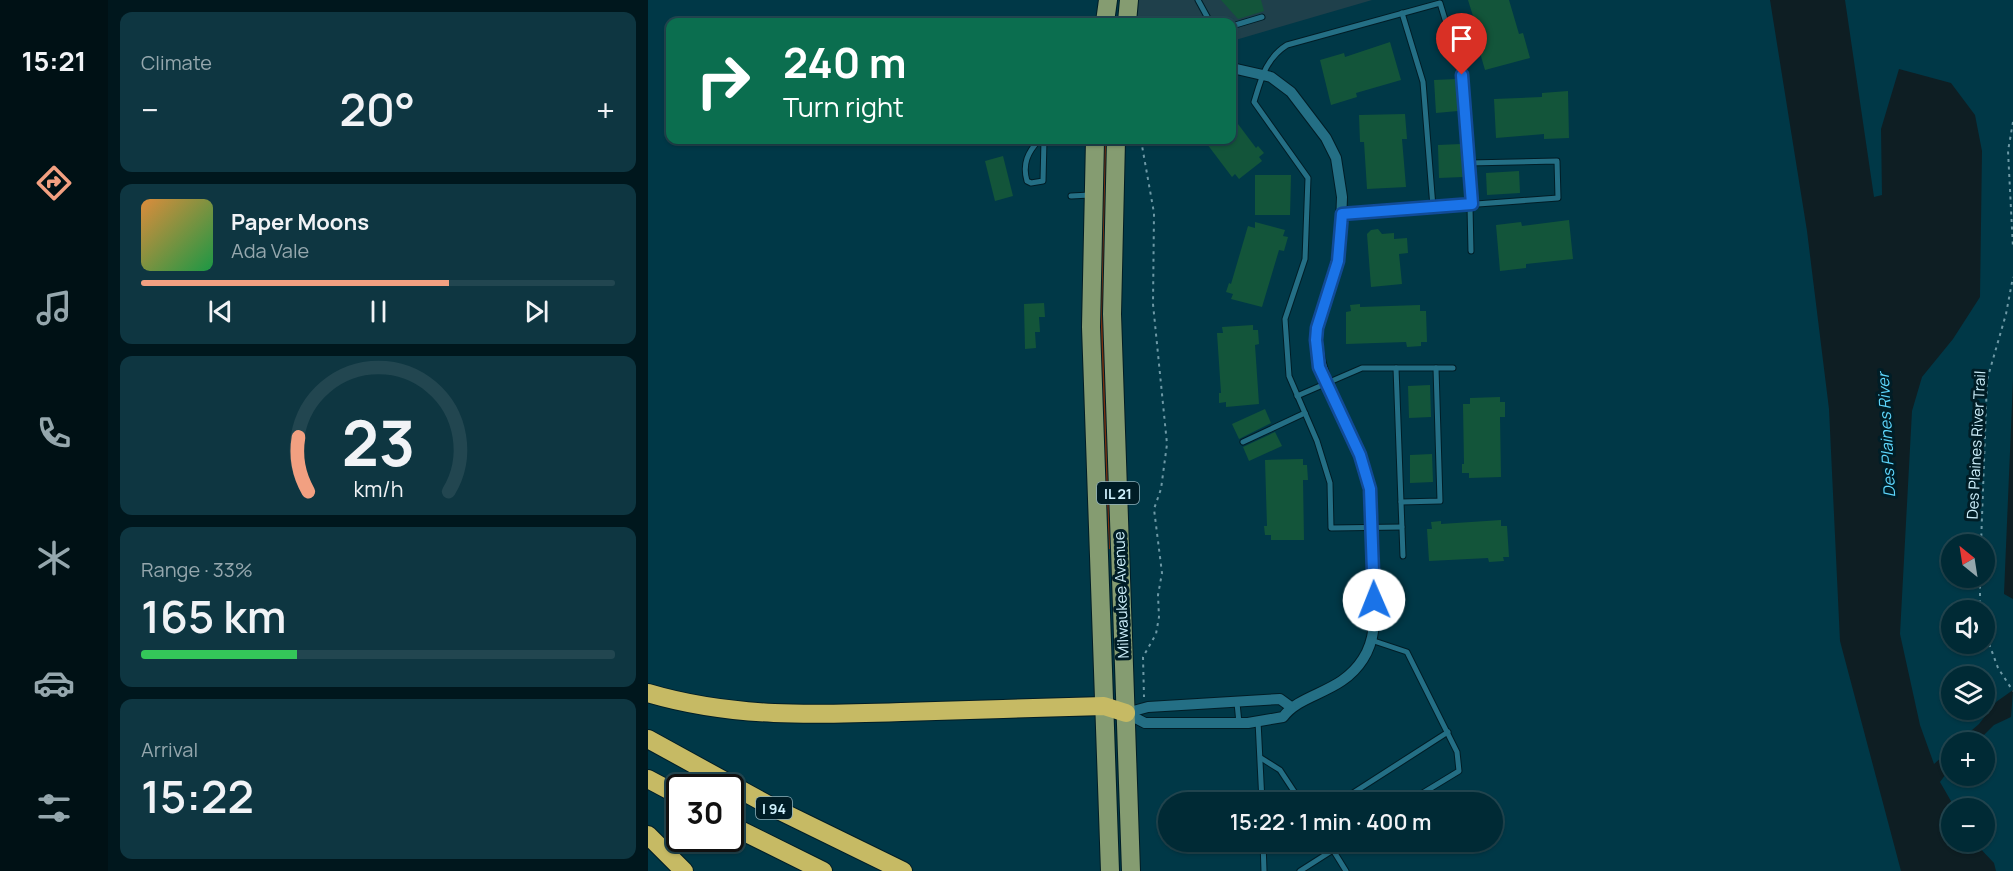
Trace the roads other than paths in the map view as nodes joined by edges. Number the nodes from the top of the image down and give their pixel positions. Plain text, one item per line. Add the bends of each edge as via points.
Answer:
1 (1108, 0) edge
2 (1129, 0) edge
3 (1198, 0) edge
4 (1402, 13) junction
5 (1262, 17) dead end
6 (1106, 18) edge
7 (1127, 18) edge
8 (1208, 18) edge
9 (1236, 25) edge
10 (1236, 70) edge
11 (1263, 74) junction
12 (1035, 144) edge
13 (1044, 144) edge
14 (1095, 144) edge
15 (1116, 144) edge
16 (1469, 162) junction
17 (1092, 195) junction
18 (1071, 196) dead end
19 (1472, 204) junction
20 (1433, 207) junction
21 (1342, 214) junction
22 (1471, 251) dead end
23 (1396, 368) junction
24 (1436, 368) junction
25 (1453, 368) dead end
26 (1327, 383) junction
27 (1297, 396) junction
28 (1305, 413) junction
29 (1244, 442) dead end
30 (1401, 502) junction
31 (1402, 527) junction
32 (1373, 529) junction
33 (1403, 556) dead end
34 (1371, 640) junction
35 (648, 693) edge
36 (1237, 703) junction
37 (1104, 706) junction
38 (1291, 707) junction
39 (1126, 713) junction
40 (1258, 721) junction
41 (1239, 723) junction
42 (1448, 732) junction
43 (648, 739) edge
44 (1261, 758) junction
45 (648, 779) edge
46 (666, 789) edge
47 (1262, 792) edge
48 (1294, 792) edge
49 (1355, 792) edge
50 (1424, 792) edge
51 (744, 832) edge
52 (648, 835) edge
53 (1263, 852) edge
54 (1330, 852) edge
55 (1334, 852) edge
56 (684, 871) edge
57 (823, 871) edge
58 (903, 871) edge
59 (1110, 871) edge
60 (1131, 871) edge
61 (1264, 871) edge
62 (1300, 871) edge
63 (1346, 871) edge

1 - 6 main road
2 - 7 main road
3 - 8 lane
4 - 11 lane via 1287,45 1275,52
4 - 16 lane via 1440,3 1462,75
4 - 20 lane via 1423,82
5 - 9 lane
10 - 11 street
11 - 21 street via 1279,81 1296,96 1326,138 1338,166
11 - 27 lane via 1254,102 1308,178 1305,259 1285,319 1289,376
12 - 13 lane via 1025,162 1027,181 1031,183 1043,182
14 - 17 main road, Milwaukee Avenue / IL 21
15 - 39 main road, Milwaukee Avenue / IL 21 via 1111,273
16 - 19 lane
16 - 19 lane via 1557,161 1558,198
17 - 18 lane
17 - 37 main road, Milwaukee Avenue / IL 21 via 1091,327
19 - 20 lane
19 - 22 lane
20 - 21 lane
21 - 26 street via 1338,261 1317,328 1319,367
23 - 24 lane
23 - 26 lane via 1362,368
23 - 30 lane
24 - 25 lane
24 - 30 lane via 1440,501
26 - 27 lane
26 - 32 street via 1363,466 1370,489
27 - 28 lane
28 - 29 lane
28 - 32 lane via 1330,483 1330,528
30 - 31 lane
31 - 32 lane
31 - 33 lane
32 - 34 street
34 - 38 street via 1362,660 1342,682
34 - 42 lane via 1407,652
35 - 37 highway via 742,712 802,715
36 - 38 street via 1280,699
36 - 39 street via 1148,707
36 - 41 lane
37 - 39 highway
37 - 59 main road, Milwaukee Avenue / IL 21
38 - 40 street via 1283,717
39 - 41 street via 1144,723
39 - 60 main road, Milwaukee Avenue / IL 21
40 - 41 street
40 - 44 lane
42 - 49 lane
42 - 50 lane via 1457,752 1459,771
43 - 58 highway, I 94 via 771,807
44 - 47 lane
44 - 48 lane via 1280,770
45 - 46 highway
51 - 57 highway, I 94
52 - 56 highway
53 - 61 lane
54 - 62 lane
55 - 63 lane

